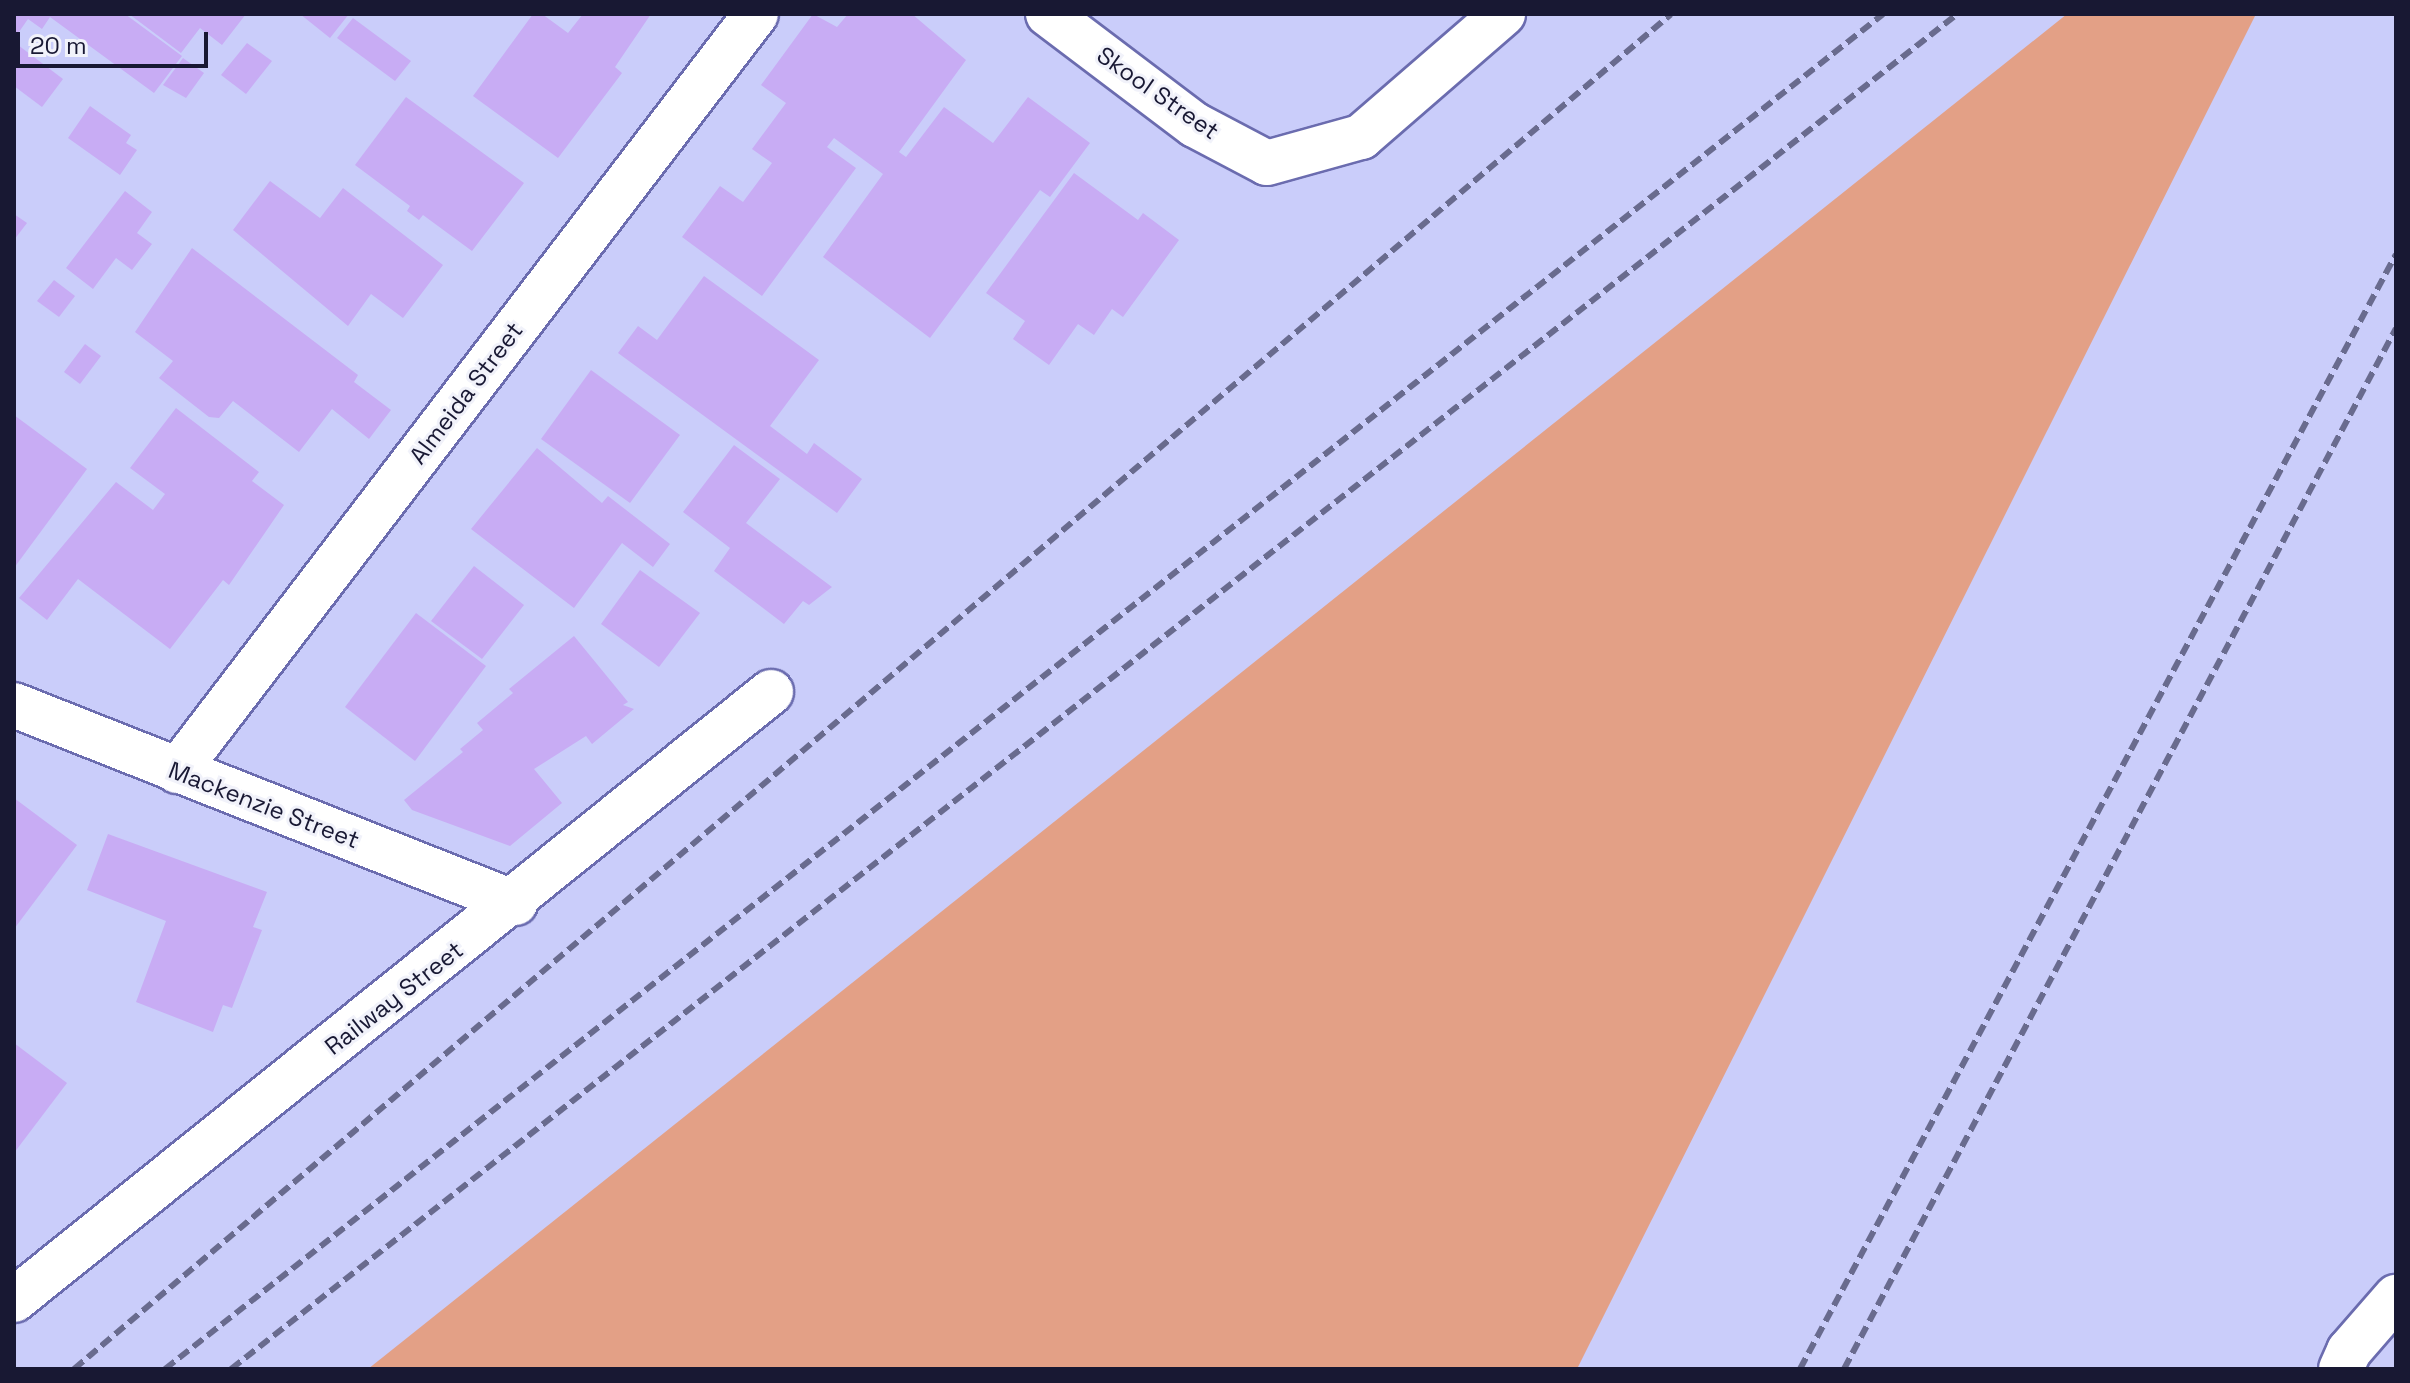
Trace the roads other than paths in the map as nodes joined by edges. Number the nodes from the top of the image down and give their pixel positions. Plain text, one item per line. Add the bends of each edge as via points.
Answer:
1 (756, 14) edge
2 (1048, 14) edge
3 (1503, 14) edge
4 (771, 692) dead end
5 (14, 705) edge
6 (177, 771) junction
7 (515, 903) junction
8 (2396, 1297) edge
9 (14, 1300) edge
10 (2341, 1369) edge

1 - 6 street, Almeida Street
2 - 3 street, Skool Street via 1195,125 1267,163 1361,137
4 - 7 street, Railway Street
5 - 6 street, Mackenzie Street
6 - 7 street, Mackenzie Street
7 - 9 street, Railway Street
8 - 10 street via 2349,1351

